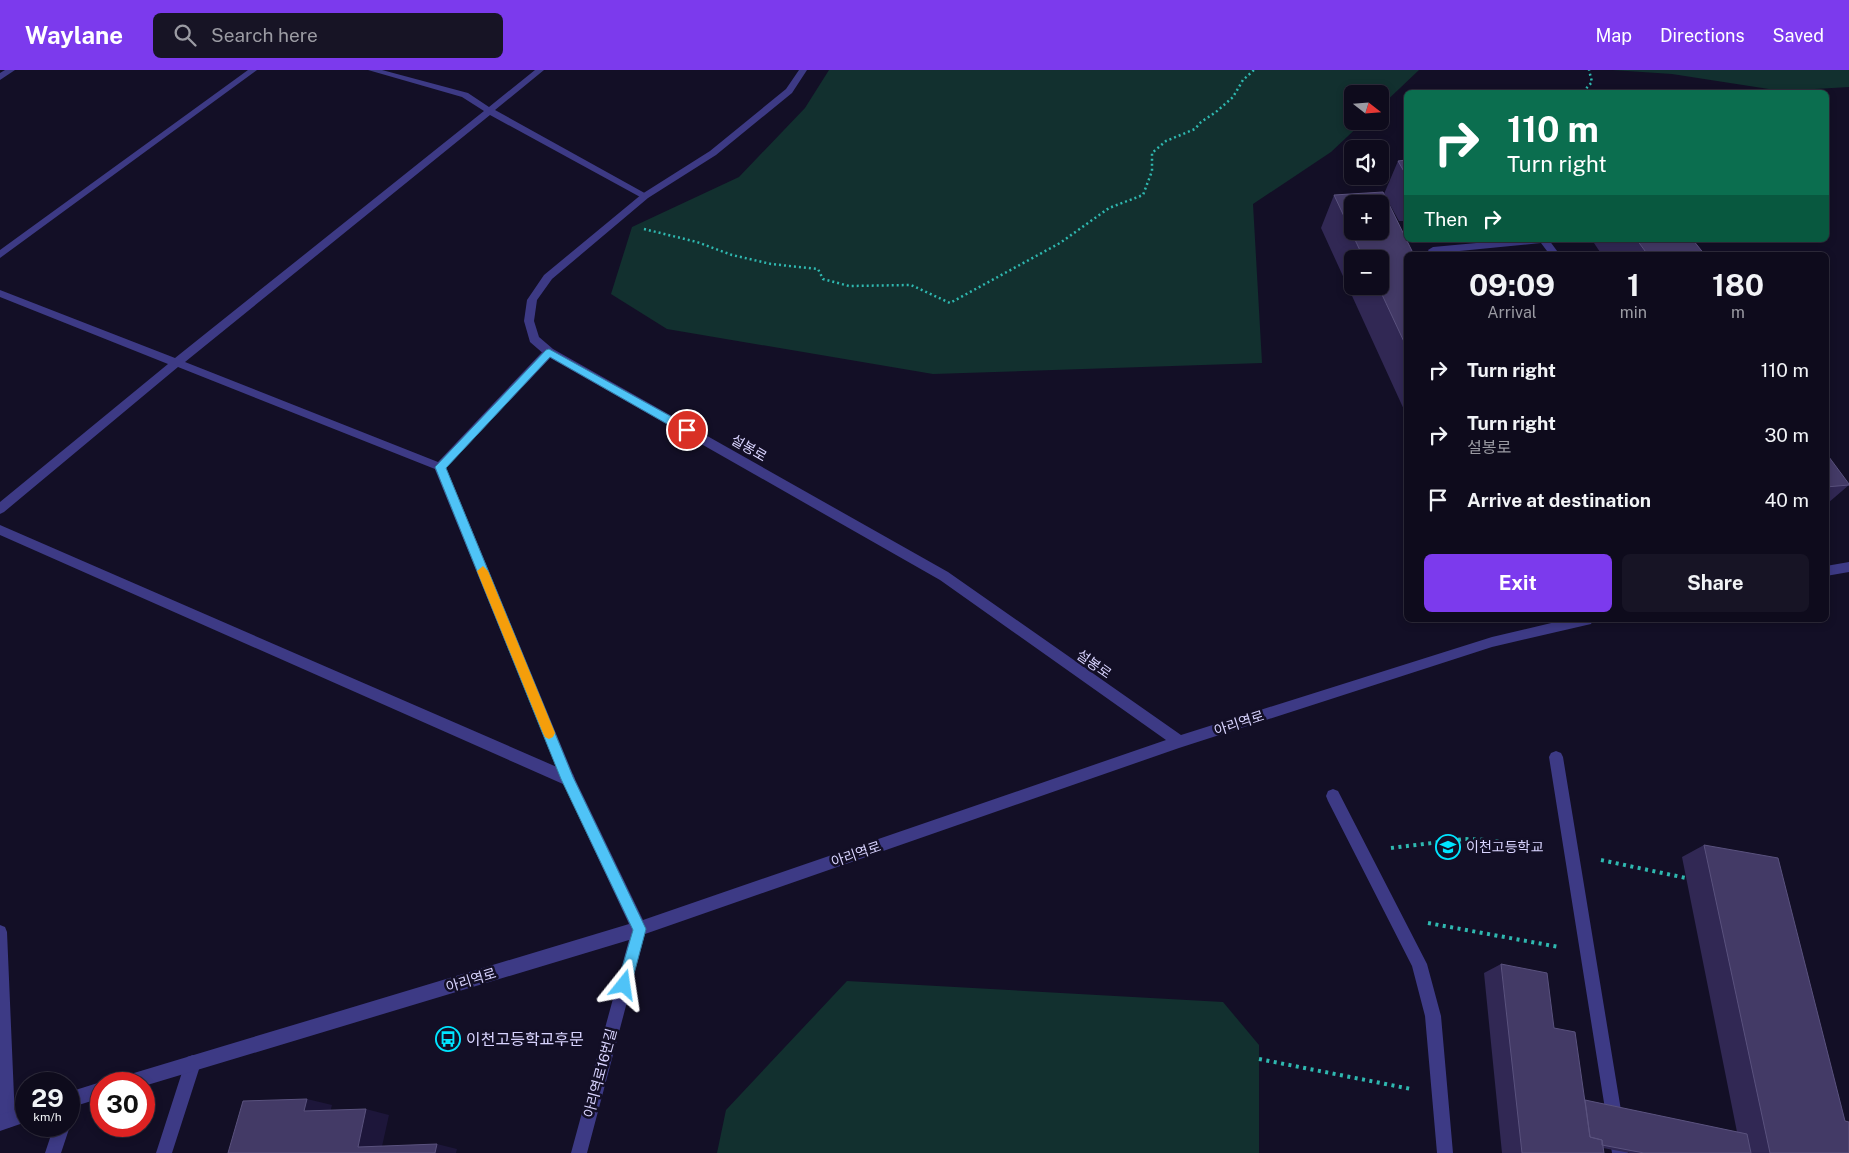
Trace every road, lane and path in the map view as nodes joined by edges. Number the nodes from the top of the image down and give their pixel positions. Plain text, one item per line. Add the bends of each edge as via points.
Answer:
1 (11, 70) edge
2 (253, 70) edge
3 (372, 70) edge
4 (540, 70) edge
5 (803, 70) edge
6 (1254, 70) edge
7 (1589, 70) edge
8 (0, 77) edge
9 (1585, 90) edge
10 (490, 111) junction
11 (644, 196) junction
12 (611, 224) junction
13 (1522, 242) edge
14 (1434, 252) edge
15 (0, 255) edge
16 (0, 294) edge
17 (549, 352) junction
18 (176, 363) junction
19 (440, 467) junction
20 (0, 509) edge
21 (0, 530) edge
22 (1849, 567) edge
23 (1829, 571) edge
24 (1578, 622) edge
25 (1179, 742) junction
26 (1556, 757) dead end
27 (568, 779) junction
28 (1333, 796) dead end
29 (1362, 852) junction
30 (1571, 854) junction
31 (1686, 878) dead end
32 (1395, 917) junction
33 (640, 929) junction
34 (0, 932) edge
35 (1587, 952) junction
36 (1259, 1060) dead end
37 (193, 1063) junction
38 (155, 1075) edge
39 (1440, 1095) junction
40 (4, 1121) edge
41 (58, 1137) edge
42 (53, 1153) edge
43 (164, 1153) edge
44 (579, 1153) edge
45 (1445, 1153) edge
46 (1620, 1153) edge

1 - 8 street
2 - 15 street
3 - 10 street via 465,95
4 - 10 street
5 - 11 street, 설봉로 via 789,91 713,153
6 - 12 path via 1216,112 1195,129 1166,141 1152,153 1152,171 1143,195 1109,208 1060,243 950,304 911,285 849,286 824,279 818,269 771,264 659,232
7 - 9 path via 1592,82
10 - 11 street
10 - 18 street
11 - 12 street, 설봉로
12 - 17 street, 설봉로 via 548,277 532,300 529,321 534,339
13 - 14 street
16 - 18 street
17 - 19 street
17 - 25 street, 설봉로 via 944,576
18 - 19 street
18 - 20 street
19 - 27 street
21 - 27 street
22 - 23 street
24 - 25 street, 아리역로 via 1492,642
25 - 33 street, 아리역로
26 - 30 street
27 - 33 street
28 - 29 street
29 - 30 path via 1465,839 1490,840
29 - 32 street
30 - 31 path
30 - 35 street
32 - 35 path
32 - 39 street via 1419,964 1427,990
33 - 37 street, 아리역로
33 - 44 street, 아리역로16번길
34 - 40 street
35 - 46 street
36 - 39 path
37 - 38 street, 아리역로
37 - 43 street
39 - 45 street
41 - 42 street

